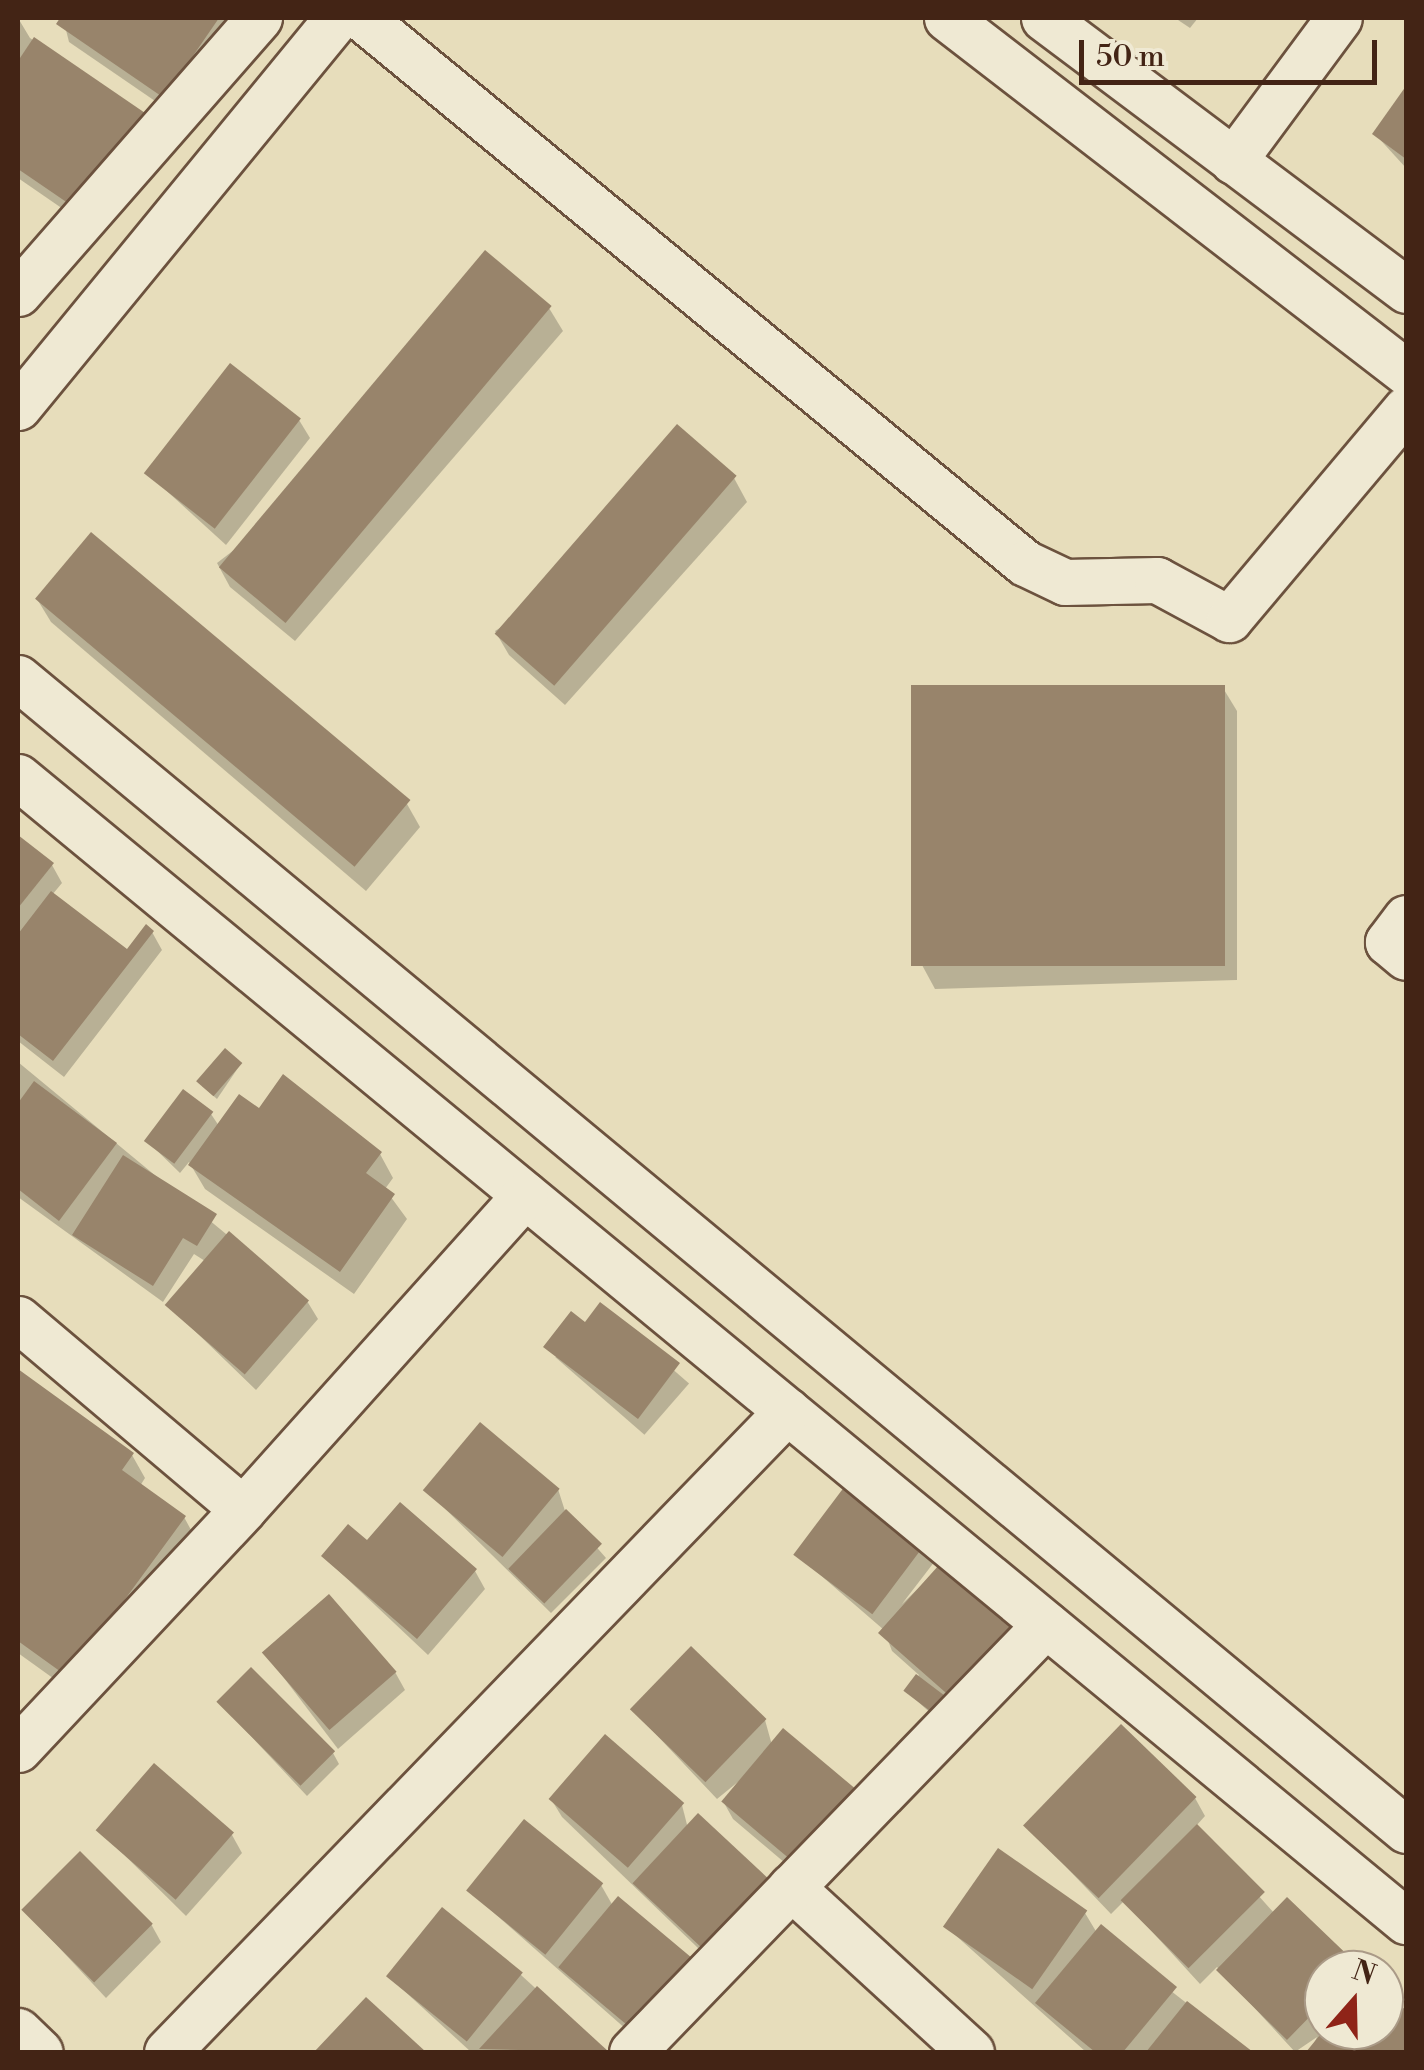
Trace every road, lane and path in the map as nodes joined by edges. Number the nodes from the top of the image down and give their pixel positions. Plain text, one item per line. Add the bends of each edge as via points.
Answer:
1 (258, 18) edge
2 (337, 18) edge
3 (362, 18) edge
4 (947, 18) edge
5 (1044, 18) edge
6 (1338, 18) edge
7 (1234, 161) junction
8 (23, 275) edge
9 (1406, 290) edge
10 (90, 318) junction
11 (1406, 372) edge
12 (26, 380) edge
13 (1406, 409) edge
14 (18, 678) edge
15 (18, 778) edge
16 (1406, 918) edge
17 (1406, 957) edge
18 (525, 1196) junction
19 (18, 1318) edge
20 (787, 1410) junction
21 (243, 1509) junction
22 (1046, 1624) junction
23 (18, 1750) edge
24 (1406, 1830) edge
25 (791, 1887) junction
26 (1406, 1921) edge
27 (18, 2031) edge
28 (40, 2052) edge
29 (167, 2052) edge
30 (632, 2052) edge
31 (972, 2052) edge

1 - 8 street
2 - 10 street
3 - 13 street via 1025,563 1065,582 1157,580 1228,620
4 - 11 street
5 - 7 street
6 - 7 street
7 - 9 street
8 - 10 street
10 - 12 street
14 - 24 street
15 - 18 street
16 - 17 street via 1388,942
18 - 20 street
18 - 21 street
19 - 21 street
20 - 22 street
20 - 29 street
21 - 23 street
22 - 25 street
22 - 26 street
25 - 30 street
25 - 31 street
27 - 28 street

